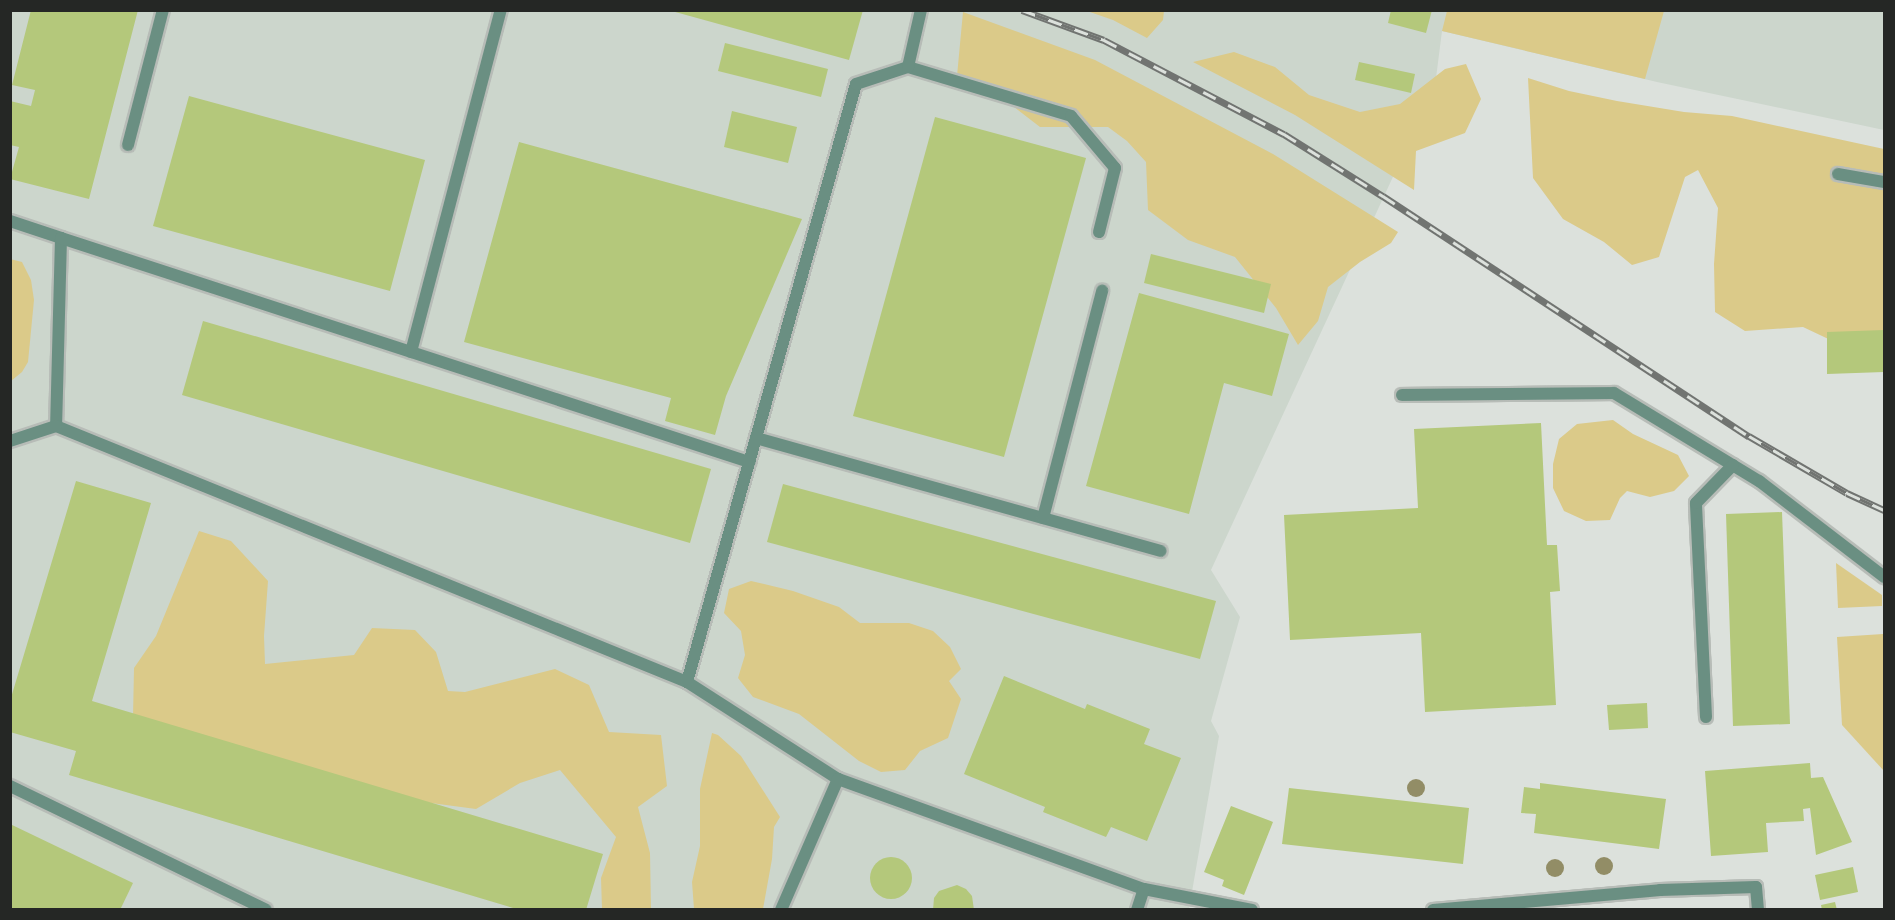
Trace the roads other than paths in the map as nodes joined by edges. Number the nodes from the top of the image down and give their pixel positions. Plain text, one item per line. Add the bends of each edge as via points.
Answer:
1 (163, 10) edge
2 (501, 10) edge
3 (921, 10) edge
4 (908, 67) junction
5 (128, 145) dead end
6 (1838, 174) dead end
7 (1884, 182) edge
8 (10, 220) edge
9 (1099, 232) dead end
10 (61, 238) junction
11 (1102, 291) dead end
12 (411, 352) junction
13 (1402, 395) dead end
14 (56, 426) junction
15 (756, 438) junction
16 (10, 441) edge
17 (749, 462) junction
18 (1733, 465) junction
19 (1043, 518) junction
20 (1161, 551) dead end
21 (1884, 577) edge
22 (687, 682) junction
23 (1706, 717) dead end
24 (838, 779) junction
25 (10, 786) edge
26 (1144, 889) junction
27 (266, 909) edge
28 (782, 909) edge
29 (1137, 909) edge
30 (1252, 909) edge
31 (1433, 909) edge
32 (1758, 909) edge

1 - 5 lane
2 - 12 lane
3 - 4 lane
4 - 9 lane via 1071,116 1115,168
4 - 15 lane via 856,84
6 - 7 lane
8 - 10 lane
10 - 12 lane
10 - 14 lane
11 - 19 lane
12 - 17 lane
13 - 18 lane via 1614,393
14 - 16 lane
14 - 22 lane
15 - 17 lane
15 - 19 lane
17 - 22 lane
18 - 21 lane
18 - 23 lane via 1696,503
19 - 20 lane
22 - 24 lane
24 - 26 lane
24 - 28 lane
25 - 27 lane
26 - 29 lane
26 - 30 lane
31 - 32 lane via 1660,890 1756,887

